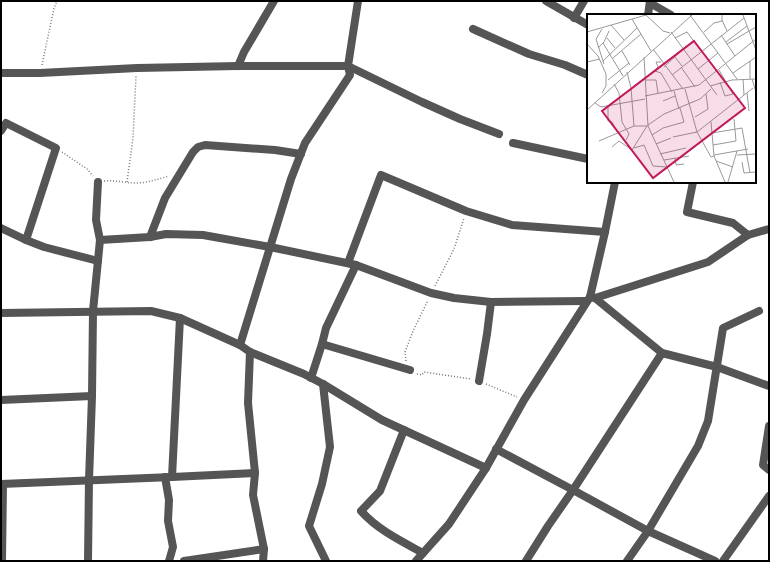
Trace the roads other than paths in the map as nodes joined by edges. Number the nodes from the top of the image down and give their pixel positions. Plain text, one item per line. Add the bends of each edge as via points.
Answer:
1 (274, 1) edge
2 (358, 1) edge
3 (546, 1) edge
4 (584, 1) edge
5 (650, 2) edge
6 (648, 14) edge
7 (669, 14) edge
8 (574, 18) junction
9 (587, 24) edge
10 (473, 29) dead end
11 (238, 66) junction
12 (348, 66) junction
13 (1, 73) edge
14 (587, 75) edge
15 (1, 131) edge
16 (499, 134) dead end
17 (513, 143) dead end
18 (301, 154) junction
19 (587, 159) edge
20 (98, 182) road end
21 (615, 183) edge
22 (693, 183) edge
23 (1, 228) edge
24 (769, 229) edge
25 (605, 232) junction
26 (748, 235) junction
27 (150, 237) junction
28 (26, 240) junction
29 (100, 240) junction
30 (270, 247) junction
31 (98, 261) junction
32 (352, 264) junction
33 (590, 298) junction
34 (491, 302) junction
35 (93, 311) junction
36 (759, 312) dead end
37 (1, 313) edge
38 (180, 318) junction
39 (322, 344) junction
40 (240, 345) junction
41 (250, 352) junction
42 (662, 353) junction
43 (717, 367) junction
44 (410, 370) road end
45 (311, 378) junction
46 (479, 381) road end
47 (323, 384) junction
48 (769, 386) edge
49 (92, 396) junction
50 (1, 400) edge
51 (769, 426) edge
52 (404, 430) junction
53 (496, 449) junction
54 (486, 468) junction
55 (769, 470) edge
56 (255, 473) junction
57 (169, 477) junction
58 (89, 480) junction
59 (2, 484) edge
60 (573, 490) junction
61 (769, 496) edge
62 (648, 531) junction
63 (264, 549) junction
64 (423, 553) junction
65 (2, 561) edge
66 (88, 561) edge
67 (169, 561) edge
68 (184, 561) edge
69 (263, 561) edge
70 (326, 561) edge
71 (416, 561) edge
72 (526, 561) edge
73 (627, 561) edge
74 (715, 561) edge
75 (723, 561) edge

1 - 11 street
2 - 12 street
3 - 8 street
4 - 8 street
5 - 6 street
5 - 7 street
8 - 9 street
10 - 14 street via 529,54
11 - 12 street
11 - 13 street via 137,68 40,74
12 - 16 street via 422,102
12 - 18 street via 350,75 305,143
15 - 28 street via 6,123 56,148
17 - 19 street
18 - 27 street via 205,145 198,147 165,198
18 - 30 street
20 - 29 street via 96,220
21 - 25 street
22 - 26 street via 687,212 733,223
23 - 28 street
24 - 26 street
25 - 32 street via 512,225 466,211 381,175
25 - 33 street
26 - 33 street via 708,262
27 - 29 street
27 - 30 street via 166,234 203,234
28 - 31 street via 44,248
29 - 31 street
30 - 32 street
30 - 40 street
31 - 35 street
32 - 34 street via 431,293
32 - 39 street
33 - 34 street
33 - 42 street
33 - 53 street via 524,400
34 - 46 street
35 - 37 street
35 - 38 street via 151,311
35 - 49 street
36 - 43 street via 723,328
38 - 40 street
38 - 57 street
39 - 44 street
39 - 45 street
40 - 41 street
41 - 45 street
41 - 56 street via 248,403
42 - 43 street
42 - 60 street
43 - 48 street
43 - 62 street via 708,421 698,446
45 - 47 street
47 - 52 street via 382,420
47 - 70 street via 330,447 309,526
49 - 50 street
49 - 58 street
51 - 55 street via 763,465
52 - 54 street
52 - 64 street via 380,491 361,511 387,533
53 - 54 street
53 - 60 street
54 - 64 street via 449,524
56 - 57 street
56 - 63 street via 253,495
57 - 58 street
57 - 67 street via 168,521 173,547
58 - 59 street
58 - 66 street
59 - 65 street
60 - 62 street
60 - 72 street
61 - 75 street
62 - 73 street
62 - 74 street
63 - 68 street
63 - 69 street
64 - 71 street

